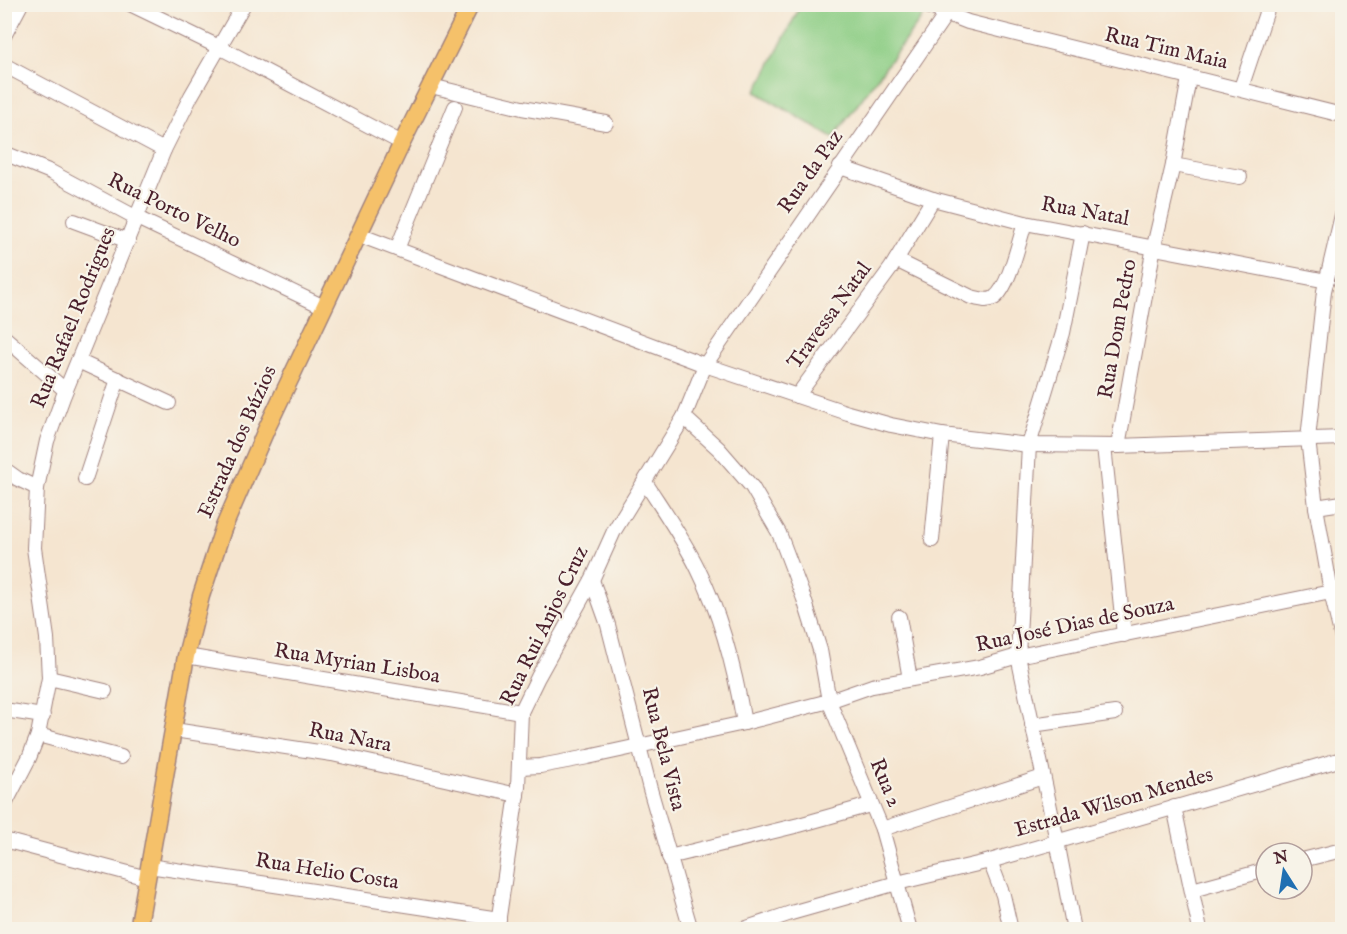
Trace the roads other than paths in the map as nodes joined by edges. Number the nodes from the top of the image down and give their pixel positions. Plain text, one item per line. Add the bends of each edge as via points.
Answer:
1 (21, 4) edge
2 (130, 4) edge
3 (244, 4) edge
4 (471, 4) edge
5 (922, 4) edge
6 (1269, 4) edge
7 (949, 10) edge
8 (4, 36) edge
9 (221, 48) junction
10 (4, 65) edge
11 (1189, 78) junction
12 (431, 86) junction
13 (1241, 88) junction
14 (455, 107) dead end
15 (1342, 115) edge
16 (606, 123) dead end
17 (402, 143) junction
18 (164, 150) junction
19 (4, 153) edge
20 (1173, 165) junction
21 (840, 167) junction
22 (1240, 177) dead end
23 (933, 199) junction
24 (1342, 215) edge
25 (137, 218) junction
26 (74, 221) dead end
27 (1025, 223) junction
28 (1083, 233) junction
29 (359, 235) junction
30 (128, 241) junction
31 (1154, 246) junction
32 (397, 249) junction
33 (896, 260) junction
34 (1327, 280) junction
35 (324, 307) junction
36 (4, 337) edge
37 (78, 361) junction
38 (705, 365) junction
39 (118, 379) junction
40 (65, 390) junction
41 (797, 396) junction
42 (170, 403) dead end
43 (684, 417) junction
44 (942, 435) junction
45 (1342, 438) edge
46 (1308, 439) junction
47 (1029, 445) junction
48 (1111, 446) junction
49 (4, 470) edge
50 (85, 479) dead end
51 (645, 482) junction
52 (36, 488) junction
53 (1342, 503) edge
54 (1316, 507) junction
55 (932, 540) dead end
56 (592, 580) junction
57 (1331, 592) junction
58 (899, 617) dead end
59 (1124, 635) junction
60 (1342, 638) edge
61 (186, 656) junction
62 (1018, 656) junction
63 (49, 678) junction
64 (910, 679) junction
65 (105, 691) dead end
66 (829, 701) junction
67 (4, 710) edge
68 (521, 712) junction
69 (1115, 713) dead end
70 (43, 716) junction
71 (744, 723) junction
72 (1032, 725) junction
73 (174, 730) junction
74 (38, 735) junction
75 (640, 745) junction
76 (121, 757) dead end
77 (1342, 759) edge
78 (520, 767) junction
79 (1043, 777) junction
80 (9, 784) edge
81 (517, 795) junction
82 (870, 805) junction
83 (4, 806) edge
84 (1174, 807) junction
85 (882, 829) junction
86 (4, 840) edge
87 (1057, 841) junction
88 (1342, 850) edge
89 (669, 857) junction
90 (1314, 857) edge
91 (990, 861) junction
92 (148, 872) junction
93 (1254, 873) edge
94 (897, 883) junction
95 (1192, 890) junction
96 (498, 924) edge
97 (138, 930) edge
98 (691, 930) edge
99 (741, 930) edge
100 (910, 930) edge
101 (1011, 930) edge
102 (1074, 930) edge
103 (1200, 930) edge

1 - 8 street
2 - 9 street
3 - 9 street, Rua Rafael Rodrigues
4 - 12 main road, Estrada dos Búzios
5 - 7 street, Rua Tim Maia
6 - 13 street
7 - 11 street, Rua Tim Maia
7 - 21 street, Rua da Paz
9 - 17 street
9 - 18 street, Rua Rafael Rodrigues
10 - 18 street
11 - 13 street, Rua Tim Maia
11 - 20 street, Rua Dom Pedro
12 - 16 street
12 - 17 main road, Estrada dos Búzios
13 - 15 street, Rua Tim Maia
14 - 32 street
17 - 29 main road, Estrada dos Búzios
18 - 25 street, Rua Rafael Rodrigues
19 - 25 street, Rua Porto Velho via 51,172
20 - 22 street
20 - 31 street, Rua Dom Pedro
21 - 23 street, Rua Natal
21 - 38 street, Rua da Paz
23 - 27 street, Rua Natal
23 - 33 street, Travessa Natal
24 - 34 street
25 - 30 street, Rua Rafael Rodrigues
25 - 35 street, Rua Porto Velho
26 - 30 street
27 - 28 street, Rua Natal
27 - 33 street, Travessa Natal via 1003,289 993,299 971,297
28 - 31 street, Rua Natal
28 - 47 street via 1064,333
29 - 32 street
29 - 35 main road, Estrada dos Búzios
30 - 37 street, Rua Rafael Rodrigues
31 - 34 street, Rua Natal
31 - 48 street, Rua Dom Pedro
32 - 38 street
33 - 41 street, Travessa Natal
34 - 46 street
35 - 61 main road, Estrada dos Búzios via 223,529
36 - 40 street
37 - 39 street
37 - 40 street, Rua Rafael Rodrigues
38 - 41 street
38 - 43 street, Rua Rui Anjos Cruz
39 - 42 street
39 - 50 street
40 - 52 street, Rua Rafael Rodrigues
41 - 44 street via 891,425
43 - 51 street, Rua Rui Anjos Cruz
43 - 66 street, Rua 2 via 719,449 768,511 804,599 820,650
44 - 47 street
44 - 55 street
45 - 46 street
46 - 48 street
46 - 54 street
47 - 48 street
47 - 62 street
48 - 59 street, Rua Dom Pedro
49 - 52 street
51 - 56 street, Rua Rui Anjos Cruz via 614,531
51 - 71 street via 698,568 713,603 736,677
52 - 63 street, Rua Rafael Rodrigues via 34,548
53 - 54 street
54 - 57 street
56 - 68 street, Rua Rui Anjos Cruz
56 - 75 street, Rua Bela Vista
57 - 59 street, Rua José Dias de Souza
57 - 60 street
58 - 64 street
59 - 62 street, Rua José Dias de Souza
61 - 68 street, Rua Myrian Lisboa
61 - 73 main road, Estrada dos Búzios
62 - 64 street, Rua José Dias de Souza
62 - 72 street
63 - 65 street
63 - 70 street, Rua Rafael Rodrigues
64 - 66 street, Rua José Dias de Souza via 872,686
66 - 71 street, Rua José Dias de Souza
66 - 82 street, Rua 2
67 - 70 street
68 - 78 street, Rua Rui Anjos Cruz
69 - 72 street
70 - 74 street, Rua Rafael Rodrigues
71 - 75 street, Rua José Dias de Souza
72 - 79 street
73 - 81 street, Rua Nara via 332,754
73 - 92 main road, Estrada dos Búzios
74 - 76 street
74 - 80 street, Rua Rafael Rodrigues via 29,758
75 - 78 street, Rua José Dias de Souza
75 - 89 street, Rua Bela Vista
77 - 84 street, Estrada Wilson Mendes
78 - 81 street, Rua Rui Anjos Cruz
79 - 85 street
79 - 87 street
80 - 83 street, Rua Rafael Rodrigues
81 - 96 street, Rua Rui Anjos Cruz
82 - 85 street, Rua 2
82 - 89 street
84 - 87 street, Estrada Wilson Mendes
84 - 95 street
85 - 94 street, Rua 2
86 - 92 street, Rua Helio Costa
87 - 91 street, Estrada Wilson Mendes
87 - 102 street
88 - 90 street
89 - 98 street, Rua Bela Vista
91 - 94 street, Estrada Wilson Mendes
91 - 101 street
92 - 96 street, Rua Helio Costa
92 - 97 main road, Estrada dos Búzios
93 - 95 street
94 - 99 street, Estrada Wilson Mendes
94 - 100 street
95 - 103 street

